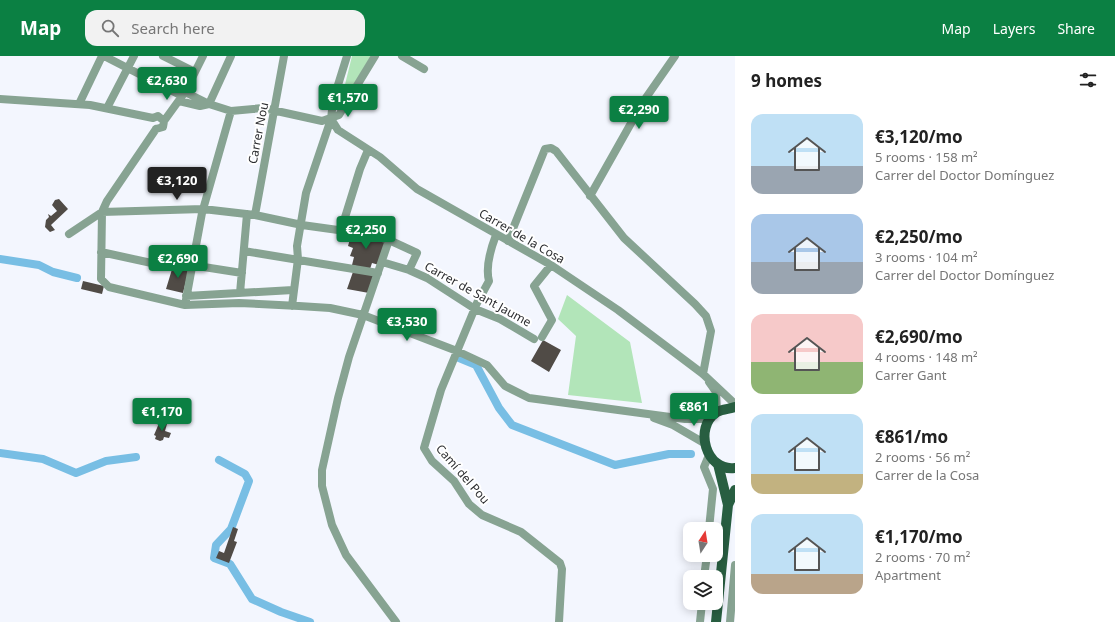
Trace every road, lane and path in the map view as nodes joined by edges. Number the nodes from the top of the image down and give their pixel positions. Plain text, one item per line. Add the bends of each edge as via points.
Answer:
1 (103, 56) edge
2 (134, 56) edge
3 (164, 56) edge
4 (203, 56) edge
5 (231, 56) edge
6 (284, 56) edge
7 (347, 56) edge
8 (375, 56) edge
9 (402, 56) edge
10 (675, 56) edge
11 (175, 58) edge
12 (128, 69) junction
13 (424, 69) dead end
14 (195, 72) junction
15 (336, 92) junction
16 (182, 96) junction
17 (0, 99) edge
18 (349, 99) junction
19 (79, 104) junction
20 (209, 104) junction
21 (107, 108) junction
22 (275, 110) junction
23 (231, 111) junction
24 (153, 118) junction
25 (331, 119) junction
26 (164, 121) junction
27 (156, 129) junction
28 (368, 150) junction
29 (590, 196) junction
30 (203, 209) junction
31 (102, 212) junction
32 (251, 215) junction
33 (300, 225) junction
34 (342, 227) junction
35 (69, 234) dead end
36 (496, 234) junction
37 (389, 240) junction
38 (508, 241) junction
39 (244, 250) junction
40 (101, 252) junction
41 (298, 260) junction
42 (382, 262) junction
43 (191, 265) junction
44 (551, 265) junction
45 (170, 267) dead end
46 (409, 270) junction
47 (242, 273) junction
48 (378, 273) junction
49 (292, 290) junction
50 (240, 293) junction
51 (186, 296) junction
52 (185, 305) junction
53 (292, 306) junction
54 (475, 309) junction
55 (363, 315) junction
56 (457, 351) junction
57 (703, 374) junction
58 (735, 406) edge
59 (717, 412) junction
60 (640, 413) junction
61 (710, 419) junction
62 (704, 443) junction
63 (709, 455) junction
64 (718, 464) junction
65 (735, 468) edge
66 (735, 490) edge
67 (728, 505) junction
68 (710, 522) edge
69 (735, 565) edge
70 (701, 610) edge
71 (396, 622) edge
72 (559, 622) edge
73 (700, 622) edge
74 (716, 622) edge
75 (730, 622) edge

1 - 12 street
1 - 19 street
2 - 12 street
3 - 11 street
4 - 14 street
5 - 20 street
6 - 22 street, Carrer Nou
7 - 15 street
8 - 18 street
9 - 13 street
10 - 29 street via 643,102
11 - 14 street
12 - 16 street
12 - 21 street
14 - 16 street
15 - 18 street via 340,97
15 - 25 street
16 - 20 street
16 - 26 street
17 - 19 street
18 - 25 street via 338,115
19 - 21 street
20 - 23 street
21 - 24 street
22 - 23 street via 263,108
22 - 25 street via 322,121
22 - 32 street, Carrer Nou
23 - 30 street
24 - 26 street via 160,117
24 - 27 street via 151,125
25 - 28 street, Carrer de la Cosa via 338,130
25 - 33 street via 306,193
26 - 27 street via 162,128
27 - 31 street
28 - 34 street
28 - 36 street, Carrer de la Cosa via 417,189
29 - 38 street via 556,151 546,149
29 - 57 street via 624,238 706,316 711,331
30 - 31 street
30 - 32 street
30 - 43 street
31 - 35 street
31 - 40 street
32 - 33 street
32 - 39 street, Carrer Nou
33 - 34 street via 338,230
33 - 41 street via 296,246
34 - 37 street
36 - 38 street, Carrer de la Cosa
36 - 54 street via 491,248 487,275 489,281
37 - 42 street
37 - 46 street via 417,253
38 - 44 street, Carrer de la Cosa
39 - 41 street
39 - 47 street, Carrer Nou
40 - 45 street
40 - 52 street via 101,279 110,287
41 - 48 street
41 - 49 street
42 - 46 street, Carrer de Sant Jaume
42 - 48 street
43 - 47 street
43 - 51 street
44 - 54 street, Carrer de Sant Jaume via 534,286 552,320 538,338
44 - 57 street, Carrer de la Cosa via 618,310
46 - 54 street, Carrer de Sant Jaume via 427,278
47 - 50 street, Carrer Nou
48 - 55 street
49 - 50 street
49 - 53 street
50 - 51 street
51 - 52 street
52 - 53 street via 240,303
53 - 55 street via 330,308
54 - 56 street
55 - 56 street
55 - 71 street via 338,398 322,470 322,486 332,525 346,555
56 - 60 street via 487,365 505,386 529,398
56 - 72 street, Camí del Pou via 440,390 424,448 432,461 454,481 469,504 482,515 521,532 560,563 562,569
57 - 58 street, Carrer de la Cosa
57 - 59 street, Carrer de la Cosa via 716,392
58 - 59 main road
59 - 61 main road
60 - 61 street
60 - 62 street via 673,425
61 - 62 main road via 704,429
62 - 63 main road
63 - 64 main road
63 - 68 street via 704,467 713,489
64 - 65 main road
64 - 67 main road
66 - 67 main road
67 - 74 main road
69 - 75 street
70 - 73 street

